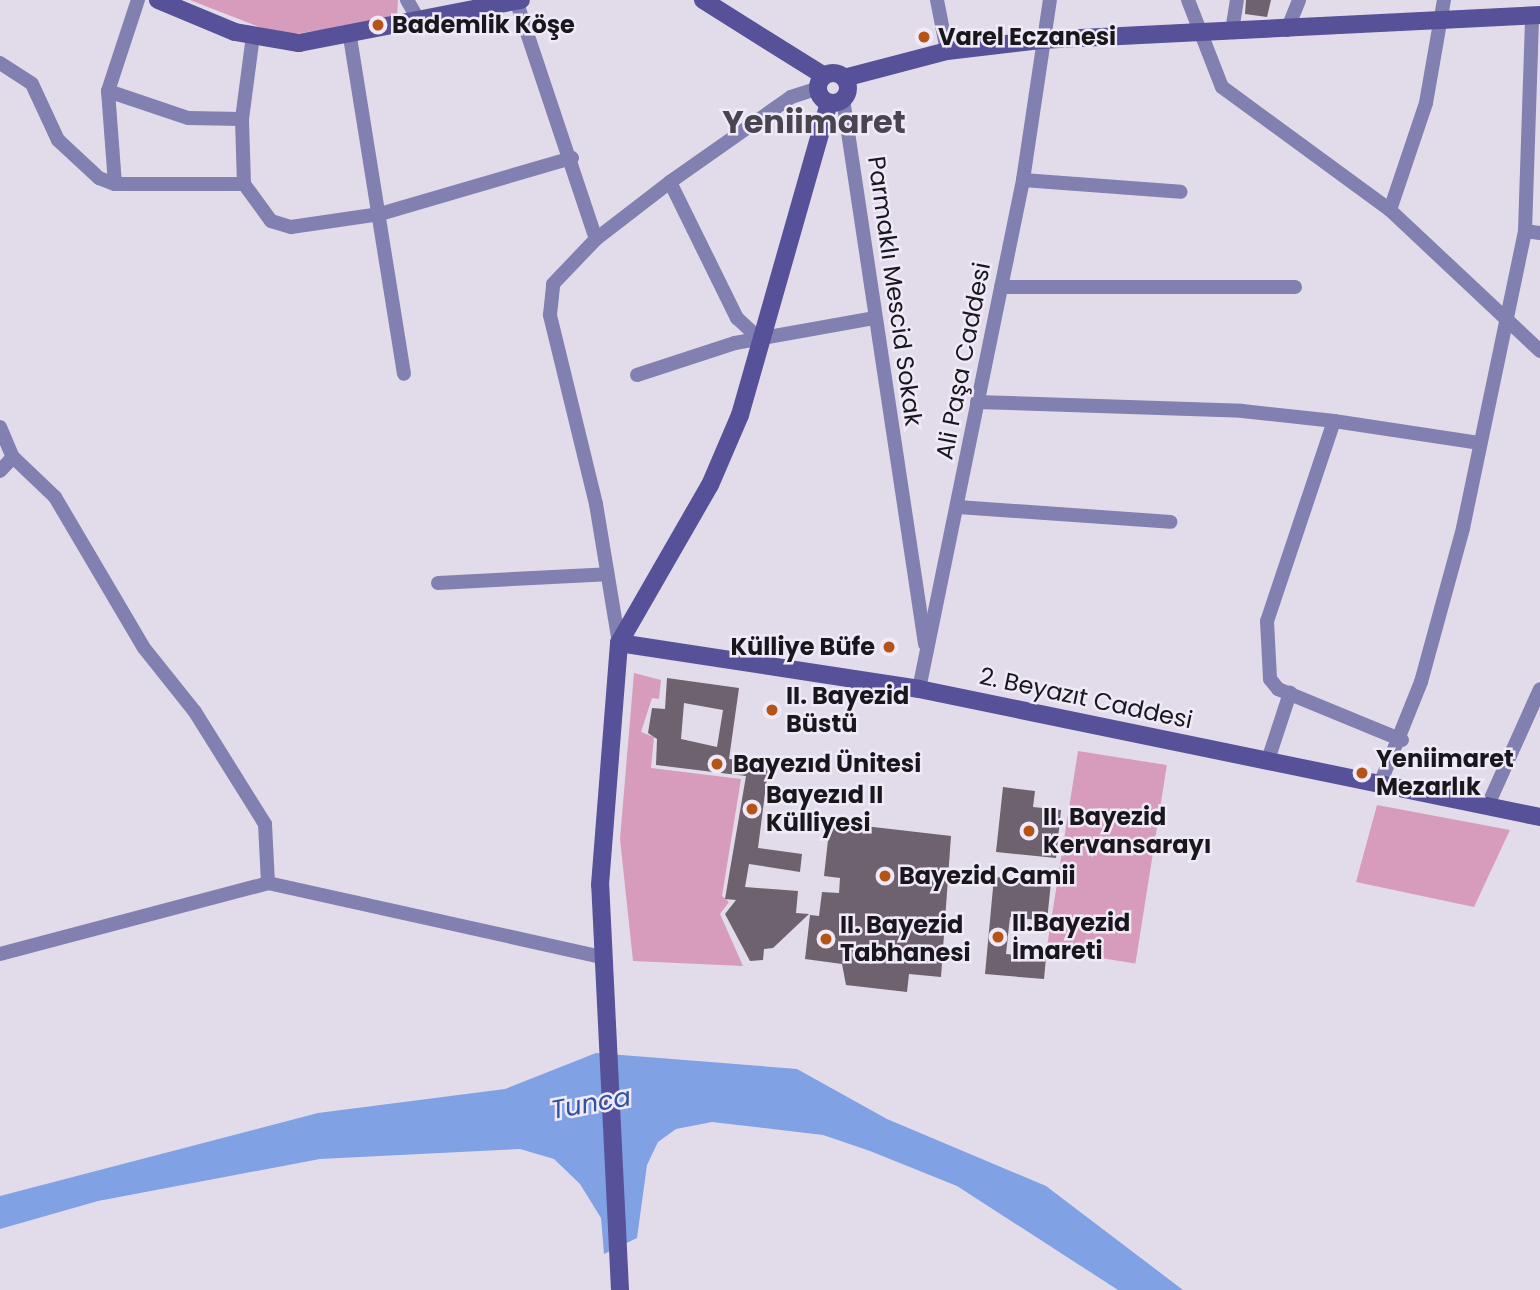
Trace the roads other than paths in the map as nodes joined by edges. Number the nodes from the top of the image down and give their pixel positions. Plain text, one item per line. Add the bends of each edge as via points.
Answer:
1 (138, 0) edge
2 (158, 0) edge
3 (407, 0) edge
4 (518, 0) edge
5 (704, 0) edge
6 (937, 0) edge
7 (1050, 0) edge
8 (1188, 0) edge
9 (1237, 0) edge
10 (1299, 0) edge
11 (1444, 0) edge
12 (1536, 16) edge
13 (417, 17) junction
14 (1443, 24) junction
15 (1287, 30) junction
16 (1232, 31) junction
17 (1199, 32) junction
18 (253, 36) junction
19 (350, 37) junction
20 (1040, 40) junction
21 (947, 51) junction
22 (0, 63) edge
23 (844, 78) junction
24 (821, 82) junction
25 (108, 91) junction
26 (836, 101) junction
27 (242, 120) junction
28 (572, 158) junction
29 (1023, 180) junction
30 (670, 182) junction
31 (115, 184) junction
32 (244, 184) junction
33 (1181, 192) dead end
34 (1390, 210) junction
35 (380, 214) junction
36 (1532, 232) edge
37 (596, 239) junction
38 (1000, 287) junction
39 (1295, 287) dead end
40 (1504, 313) junction
41 (874, 318) junction
42 (762, 341) junction
43 (1540, 351) edge
44 (404, 374) dead end
45 (636, 375) dead end
46 (977, 402) junction
47 (1334, 421) junction
48 (0, 428) edge
49 (1479, 443) junction
50 (13, 457) junction
51 (0, 471) edge
52 (958, 507) junction
53 (1170, 522) dead end
54 (607, 573) junction
55 (438, 583) dead end
56 (620, 643) junction
57 (927, 654) junction
58 (919, 689) junction
59 (1540, 689) edge
60 (1290, 693) junction
61 (1402, 740) junction
62 (1268, 760) junction
63 (1380, 784) junction
64 (1487, 807) junction
65 (1540, 817) edge
66 (268, 883) junction
67 (0, 954) edge
68 (601, 957) junction
69 (620, 1290) edge

1 - 25 street
2 - 18 street
3 - 13 street
4 - 13 street
4 - 28 street
5 - 24 street
6 - 21 street
7 - 20 street, Ali Paşa Caddesi
8 - 17 street
9 - 16 street
10 - 15 street
11 - 14 street
12 - 14 street
12 - 36 street
13 - 19 street
14 - 15 street
14 - 34 street via 1426,103
15 - 16 street
16 - 17 street
17 - 20 street
17 - 34 street via 1229,93
18 - 19 street via 299,43
18 - 27 street
19 - 35 street
20 - 21 street
20 - 29 street, Ali Paşa Caddesi
21 - 23 street
22 - 31 street via 32,84 52,129 74,157
23 - 24 street
23 - 26 street
24 - 26 street
24 - 30 street via 791,97
25 - 27 street via 188,118
25 - 31 street
26 - 41 street, Parmaklı Mescid Sokak
26 - 42 street
27 - 32 street
28 - 35 street
28 - 37 street
29 - 33 street
29 - 38 street, Ali Paşa Caddesi
30 - 37 street
30 - 42 street via 737,318
31 - 32 street
32 - 35 street via 280,225
34 - 40 street
35 - 44 street
36 - 40 street
37 - 54 street via 559,277 549,304
38 - 39 street
38 - 46 street, Ali Paşa Caddesi
40 - 43 street
40 - 49 street
41 - 42 street
41 - 57 street, Parmaklı Mescid Sokak
42 - 45 street via 736,343
42 - 56 street via 726,450
46 - 47 street via 1242,411
46 - 52 street, Ali Paşa Caddesi
47 - 49 street
47 - 60 street via 1267,621 1270,680
48 - 50 street
49 - 61 street via 1463,528
50 - 51 street
50 - 66 street via 55,497 144,648 195,712 265,824
52 - 53 street
52 - 57 street, Ali Paşa Caddesi
54 - 55 street
54 - 56 street
56 - 58 street, 2. Beyazıt Caddesi
56 - 68 street via 601,875
57 - 58 street, Ali Paşa Caddesi
58 - 62 street, 2. Beyazıt Caddesi
59 - 64 street
60 - 61 street
60 - 62 street
61 - 63 street
62 - 63 street, 2. Beyazıt Caddesi
63 - 64 street, 2. Beyazıt Caddesi
64 - 65 street, 2. Beyazıt Caddesi
66 - 67 street
66 - 68 street
68 - 69 street via 608,991

